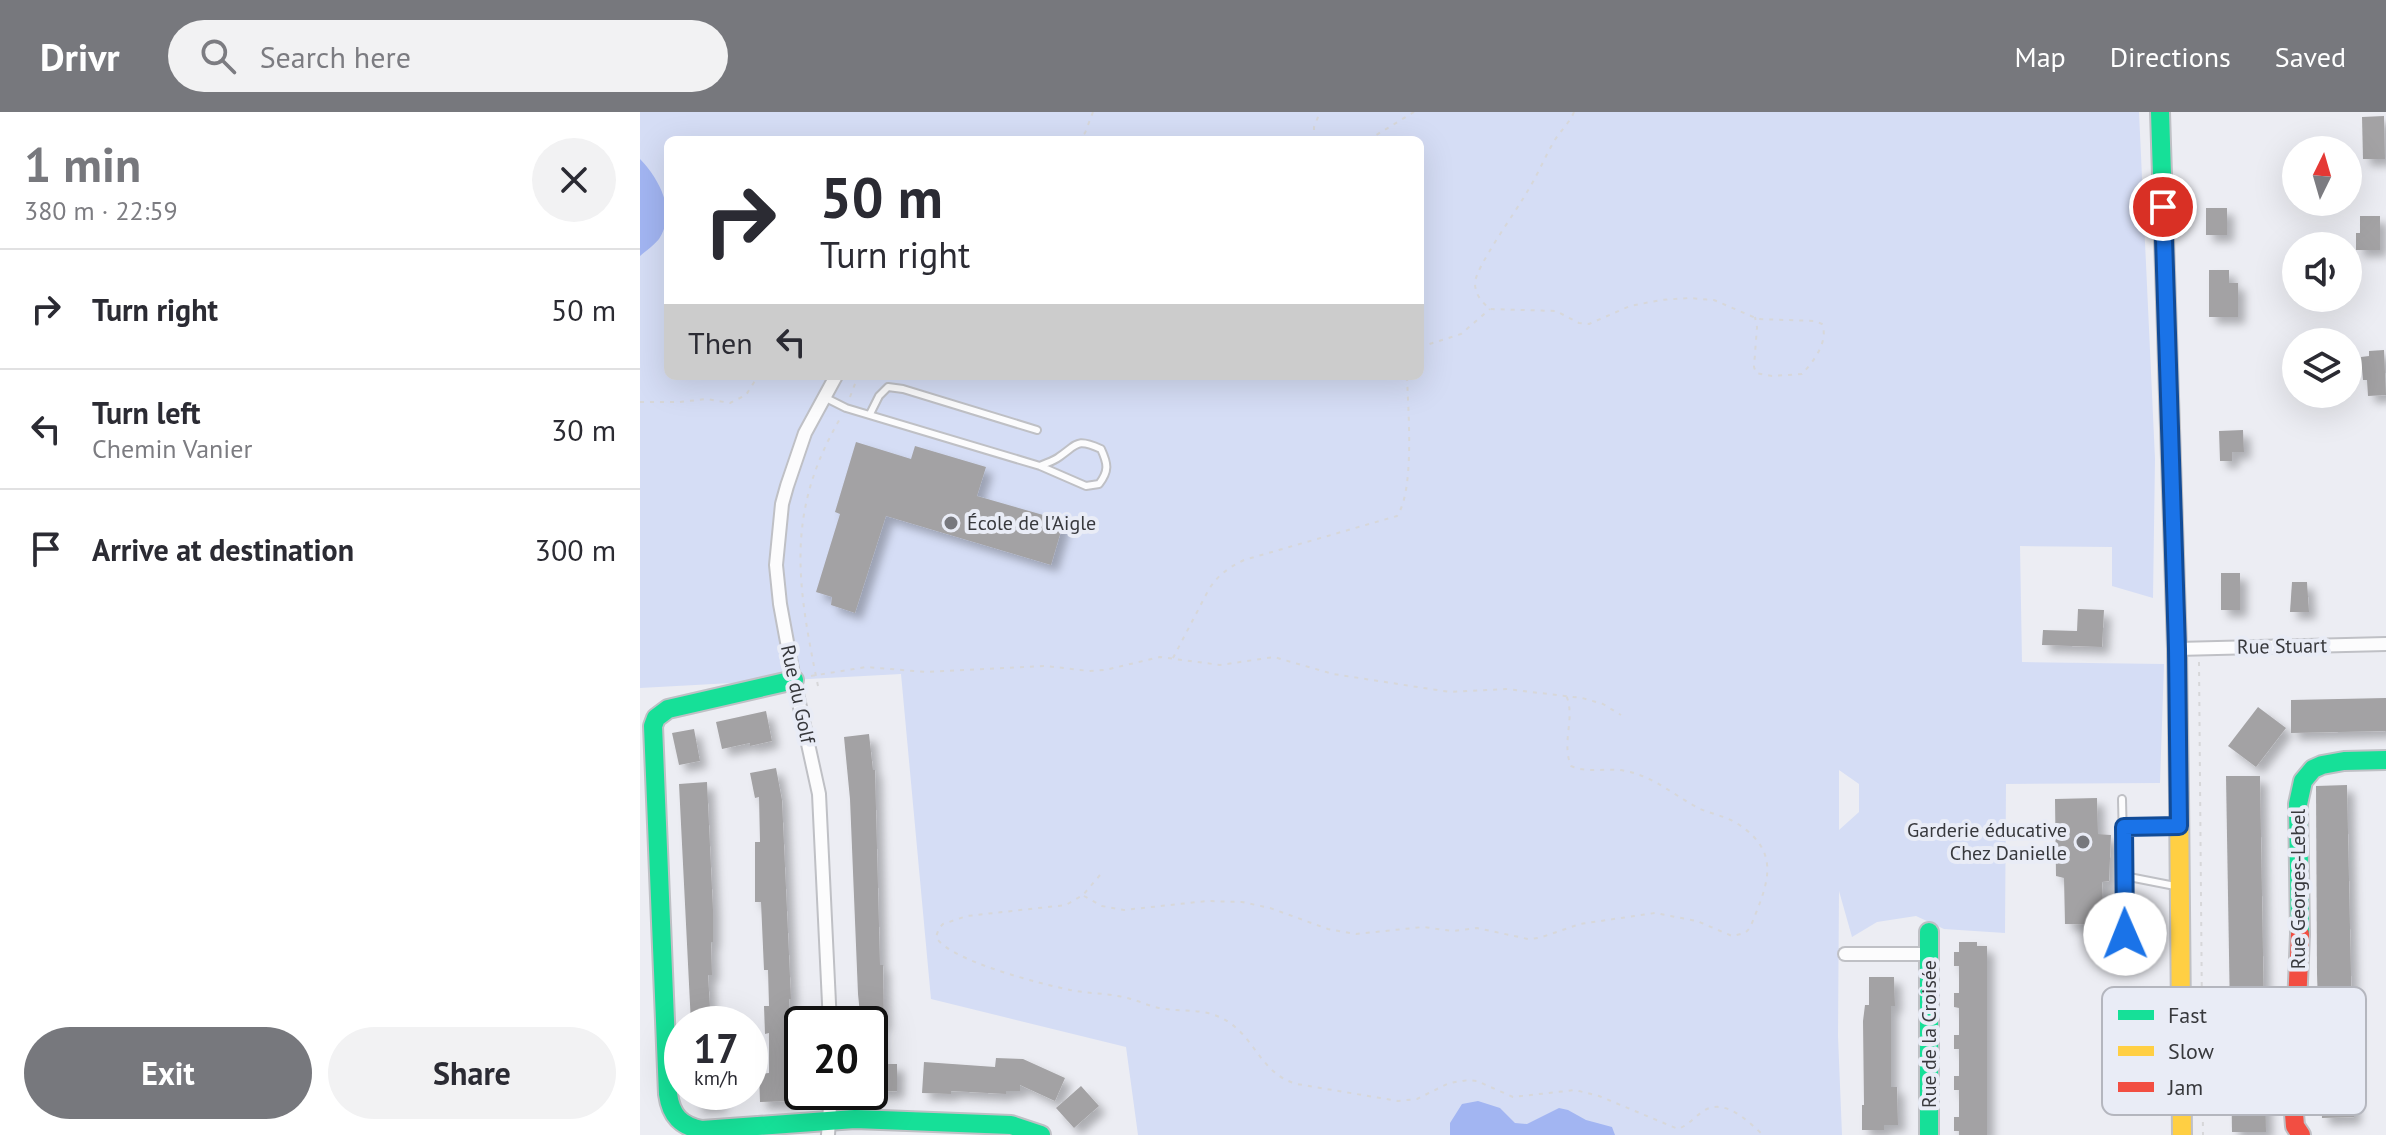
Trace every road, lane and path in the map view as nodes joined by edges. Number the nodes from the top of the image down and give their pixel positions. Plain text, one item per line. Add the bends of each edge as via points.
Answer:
1 (1093, 112) edge
2 (1320, 112) edge
3 (1414, 112) edge
4 (1574, 112) edge
5 (2160, 112) edge
6 (1081, 136) edge
7 (1314, 136) edge
8 (1375, 136) edge
9 (1490, 309) junction
10 (1755, 317) junction
11 (1424, 346) edge
12 (755, 380) edge
13 (834, 380) edge
14 (856, 380) edge
15 (1407, 380) edge
16 (824, 397) junction
17 (640, 402) edge
18 (846, 408) junction
19 (870, 414) junction
20 (1037, 430) dead end
21 (1040, 466) junction
22 (2386, 644) edge
23 (2199, 648) junction
24 (2177, 649) junction
25 (1173, 658) junction
26 (815, 675) junction
27 (794, 680) junction
28 (818, 686) dead end
29 (1566, 695) junction
30 (1621, 715) dead end
31 (2386, 760) edge
32 (2122, 799) dead end
33 (2179, 826) junction
34 (2124, 827) junction
35 (1100, 875) dead end
36 (2124, 876) junction
37 (2180, 887) junction
38 (1083, 895) junction
39 (1929, 932) dead end
40 (2125, 934) dead end
41 (1845, 954) dead end
42 (1929, 954) junction
43 (2181, 987) edge
44 (2202, 987) edge
45 (2298, 987) edge
46 (829, 1006) edge
47 (2182, 1115) edge
48 (2203, 1115) edge
49 (2294, 1115) edge
50 (829, 1128) edge
51 (1041, 1135) edge
52 (1763, 1135) edge
53 (1929, 1135) edge
54 (2182, 1135) edge
55 (2203, 1135) edge
56 (2301, 1135) edge

1 - 6 path
2 - 7 path
3 - 8 path
4 - 9 path via 1479,269 1477,295
5 - 24 street
9 - 10 path via 1556,311 1589,324 1630,306 1689,298 1714,300
9 - 11 path via 1461,334
10 - 10 path via 1822,324 1822,343 1802,374 1756,373
12 - 17 path via 746,395 730,403
13 - 16 street, Rue du Golf
14 - 18 path
15 - 25 path via 1406,499 1397,516 1228,568 1215,579
16 - 18 lane
16 - 27 street, Rue du Golf via 787,486 777,544 777,585
18 - 19 lane
18 - 26 path via 816,467 801,529 801,594
19 - 20 lane via 888,387
19 - 21 lane
21 - 21 lane via 1086,486 1099,484 1107,463 1101,449 1087,443 1072,445
22 - 23 street, Rue Stuart
23 - 24 street, Rue Stuart
23 - 44 path
24 - 33 street
25 - 26 path via 1096,671 1046,666 926,672 866,667
25 - 29 path via 1220,665 1280,657 1333,674 1450,692 1506,689
26 - 27 path
26 - 28 path
27 - 46 street, Rue du Golf via 819,794
27 - 50 street via 668,709 653,726 669,1102 683,1126 702,1130
29 - 30 path via 1603,704
29 - 38 path via 1571,766 1581,771 1622,770 1650,779 1739,824 1759,843 1769,874 1745,933 1732,936 1697,921 1655,913 1580,924 1528,939 1477,928 1414,927 1356,934 1242,902 1124,910
31 - 45 street, Rue Georges-Lebel via 2317,766 2304,778 2298,804
32 - 34 lane
33 - 34 lane
33 - 37 street
34 - 36 lane
35 - 38 path
36 - 37 lane
36 - 40 lane
37 - 43 street
38 - 52 path via 1066,905 967,916 943,924 936,937 952,951 1013,976 1210,1014 1241,1031 1273,1072 1297,1084 1398,1101 1469,1080 1513,1097 1575,1090 1678,1129 1705,1110 1725,1108
39 - 42 street, Rue de la Croisée
41 - 42 street
42 - 53 street, Rue de la Croisée
47 - 54 street
48 - 55 path
49 - 56 street, Rue Georges-Lebel
50 - 51 street via 855,1119 1011,1125

